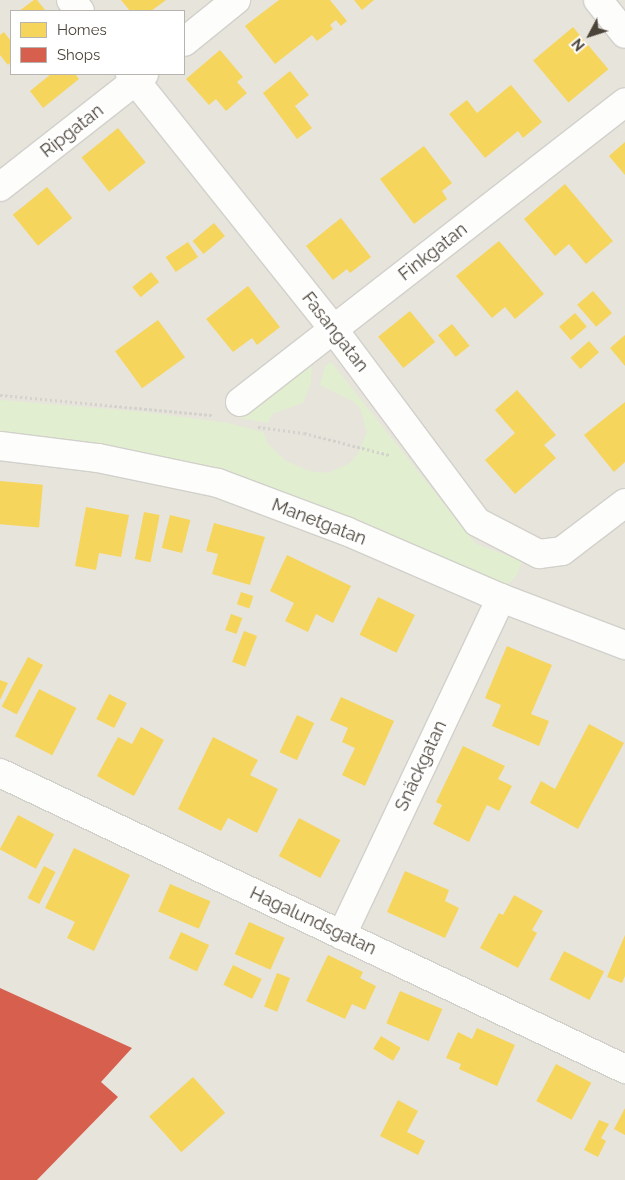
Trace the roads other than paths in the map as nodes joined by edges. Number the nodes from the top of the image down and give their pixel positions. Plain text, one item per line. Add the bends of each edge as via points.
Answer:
1 (71, 0) edge
2 (236, 0) edge
3 (598, 0) edge
4 (79, 10) edge
5 (625, 34) edge
6 (185, 41) edge
7 (136, 76) edge
8 (625, 102) edge
9 (0, 187) edge
10 (334, 330) junction
11 (237, 414) road end
12 (0, 446) edge
13 (625, 503) edge
14 (501, 598) junction
15 (625, 646) edge
16 (0, 773) edge
17 (342, 934) junction
18 (625, 1069) edge

1 - 4 street
2 - 6 street
3 - 5 street
7 - 9 street, Ripgatan
7 - 10 street, Fasangatan
8 - 10 street, Finkgatan
10 - 11 street, Finkgatan
10 - 13 street, Fasangatan via 477,522 539,554 562,551
12 - 14 street, Manetgatan via 98,458 218,483 346,532
14 - 15 street, Manetgatan
14 - 17 street, Snäckgatan
16 - 17 street, Hagalundsgatan
17 - 18 street, Hagalundsgatan

